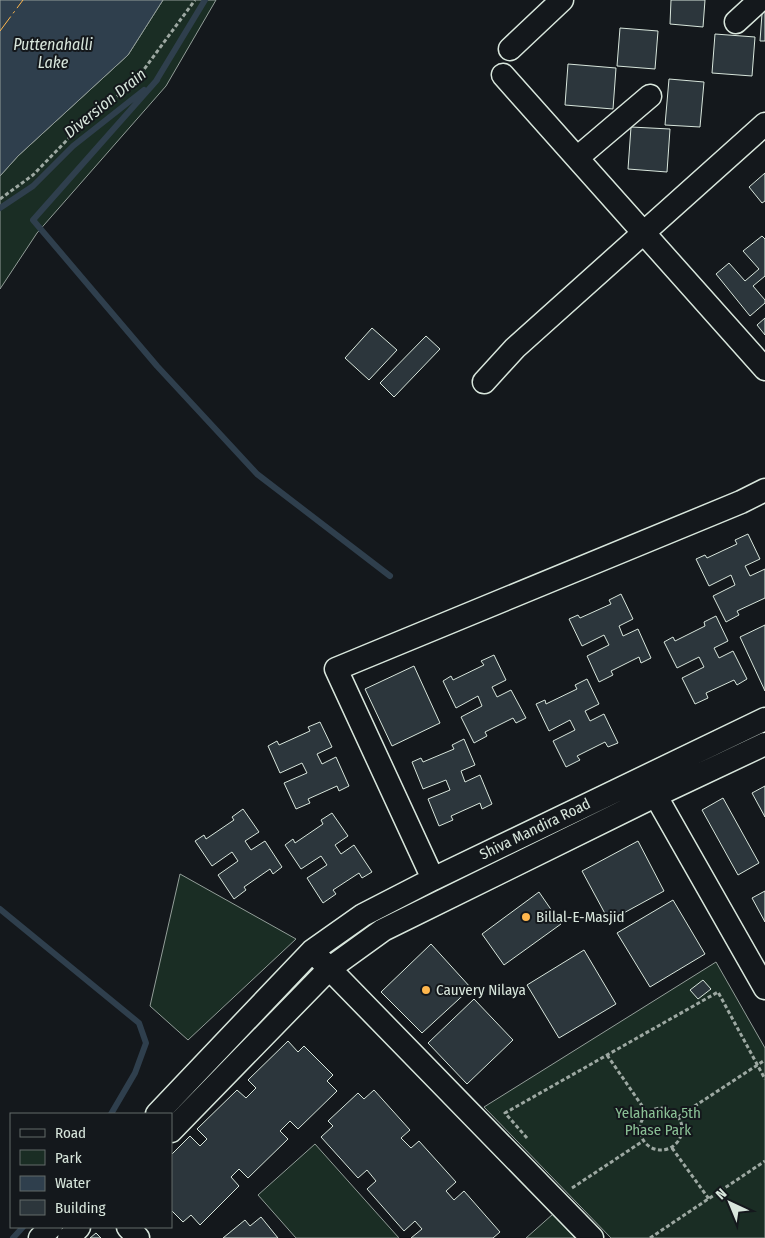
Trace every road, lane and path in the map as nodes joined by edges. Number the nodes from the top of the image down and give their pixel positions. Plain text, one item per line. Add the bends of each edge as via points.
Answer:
1 (195, 0) edge
2 (562, 0) edge
3 (760, 0) edge
4 (736, 22) dead end
5 (510, 49) dead end
6 (503, 75) dead end
7 (650, 96) dead end
8 (765, 124) edge
9 (577, 158) junction
10 (0, 199) edge
11 (644, 233) junction
12 (765, 369) edge
13 (484, 382) dead end
14 (765, 490) edge
15 (765, 719) edge
16 (765, 744) edge
17 (644, 776) junction
18 (655, 796) junction
19 (433, 879) junction
20 (312, 951) junction
21 (329, 969) junction
22 (765, 988) edge
23 (607, 1055) junction
24 (765, 1060) edge
25 (758, 1065) junction
26 (765, 1079) edge
27 (158, 1113) edge
28 (505, 1113) dead end
29 (647, 1113) junction
30 (678, 1117) junction
31 (172, 1130) edge
32 (643, 1141) junction
33 (672, 1148) junction
34 (765, 1162) edge
35 (572, 1188) dead end
36 (709, 1199) junction
37 (50, 1228) edge
38 (78, 1228) edge
39 (129, 1228) edge
40 (40, 1238) edge
41 (69, 1238) edge
42 (138, 1238) edge
43 (592, 1238) edge
44 (650, 1238) edge

1 - 10 path via 137,79 70,137 33,175
2 - 5 street
3 - 4 street
6 - 9 street
7 - 9 street
8 - 11 street
9 - 11 street
11 - 12 street
11 - 13 street via 516,348
14 - 19 street via 336,669
15 - 17 street, Shiva Mandira Road
16 - 18 street
17 - 18 street
17 - 19 street, Shiva Mandira Road
18 - 21 street via 383,930
18 - 22 street
19 - 20 street, Shiva Mandira Road via 363,914
20 - 21 street
20 - 27 street, Shiva Mandira Road
21 - 31 street
21 - 43 street
23 - 25 path via 718,992
23 - 28 path
23 - 29 path
24 - 25 path
25 - 26 path
25 - 30 path
29 - 30 path via 662,1108 669,1109
29 - 32 path via 640,1125
30 - 33 path via 683,1127 682,1135
32 - 33 path via 658,1151
32 - 35 path
33 - 36 path
34 - 36 path
36 - 44 path
37 - 40 street
38 - 41 street
39 - 42 street

